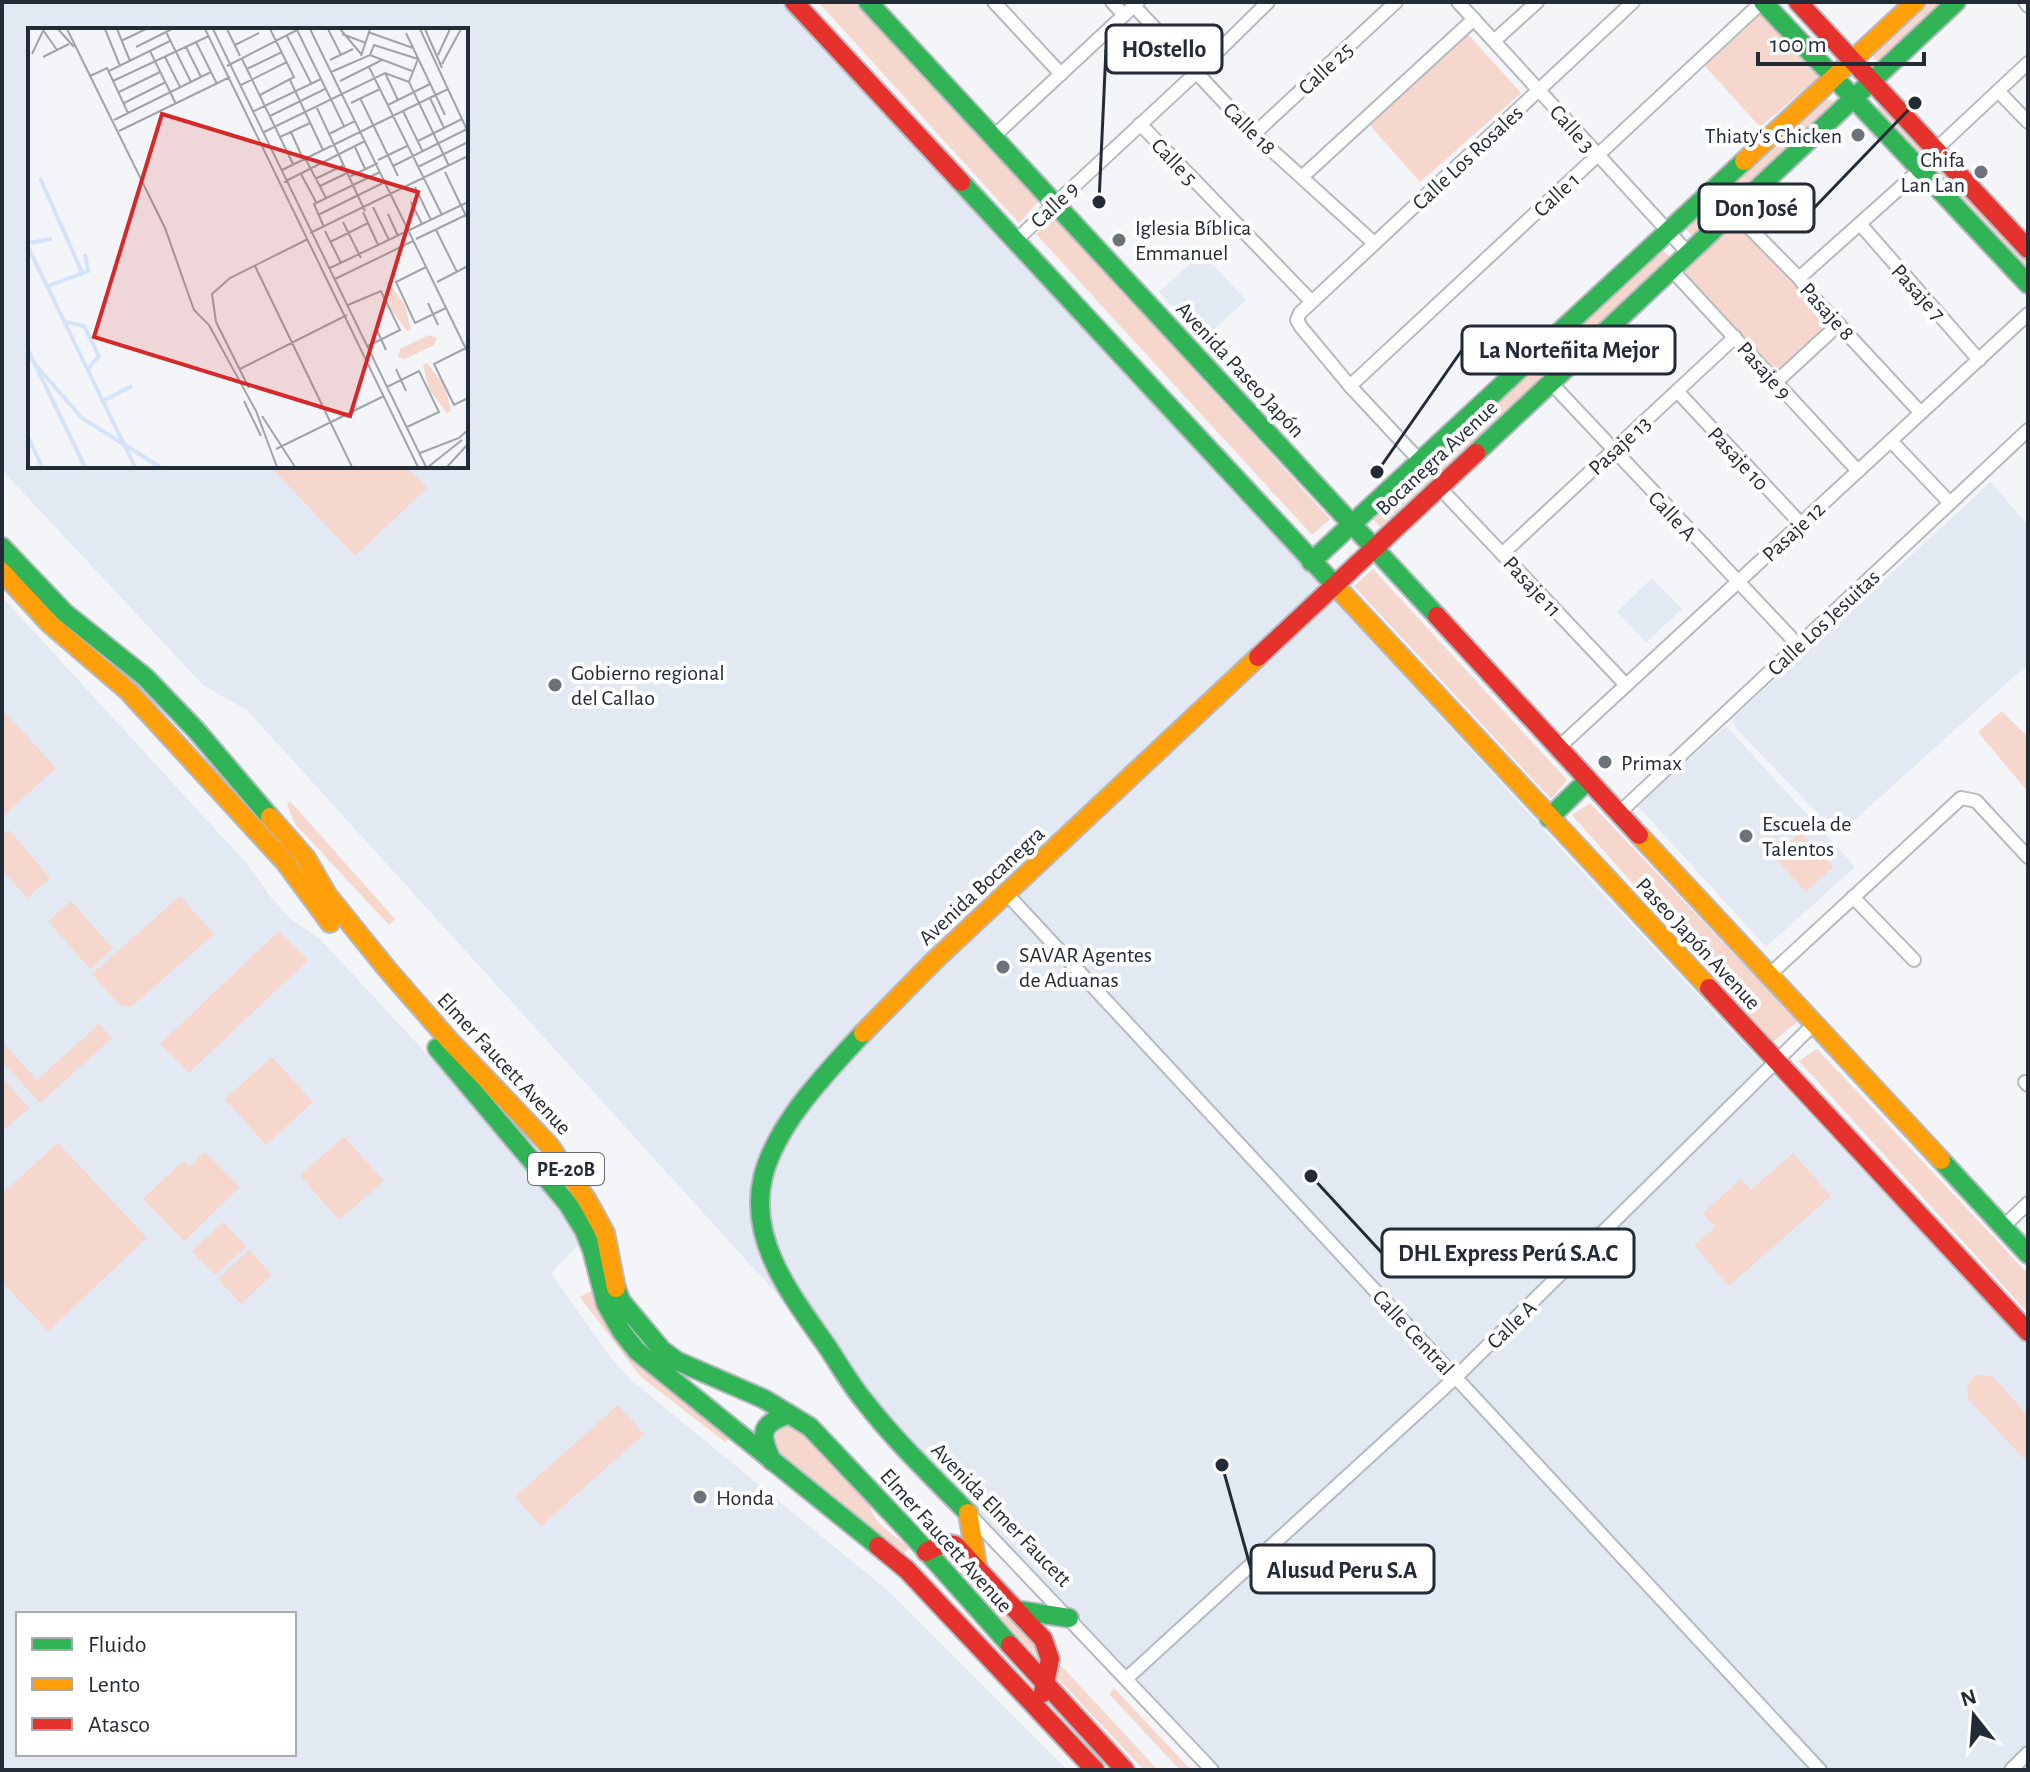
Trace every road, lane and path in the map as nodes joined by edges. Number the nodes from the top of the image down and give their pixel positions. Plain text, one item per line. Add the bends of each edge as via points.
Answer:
1 (794, 2) edge
2 (868, 2) edge
3 (994, 2) edge
4 (1112, 2) edge
5 (1268, 2) edge
6 (1396, 2) edge
7 (1458, 2) edge
8 (1537, 2) edge
9 (1633, 2) edge
10 (1762, 2) edge
11 (1798, 2) edge
12 (1915, 2) edge
13 (1956, 2) edge
14 (1132, 8) edge
15 (1474, 19) junction
16 (1494, 41) junction
17 (1852, 61) junction
18 (2028, 63) edge
19 (1197, 72) junction
20 (1061, 74) junction
21 (1834, 79) junction
22 (1871, 81) junction
23 (1539, 90) junction
24 (1998, 91) junction
25 (1853, 98) junction
26 (2028, 122) edge
27 (1140, 124) junction
28 (1254, 134) junction
29 (993, 137) junction
30 (1935, 150) junction
31 (1598, 154) junction
32 (1921, 169) junction
33 (1302, 177) junction
34 (1054, 203) junction
35 (1733, 211) junction
36 (1860, 224) junction
37 (1669, 232) junction
38 (1015, 241) junction
39 (1374, 243) junction
40 (2028, 249) edge
41 (1688, 253) junction
42 (1671, 269) junction
43 (1799, 278) junction
44 (2028, 284) edge
45 (1311, 301) junction
46 (2028, 314) edge
47 (1839, 324) junction
48 (1735, 337) junction
49 (1979, 360) junction
50 (1776, 382) junction
51 (1551, 383) junction
52 (1350, 386) junction
53 (1677, 391) junction
54 (1920, 412) junction
55 (2028, 430) edge
56 (1891, 441) junction
57 (1613, 450) junction
58 (1420, 461) junction
59 (1858, 471) junction
60 (1439, 487) junction
61 (1950, 503) junction
62 (1351, 524) junction
63 (1801, 524) junction
64 (2, 547) edge
65 (1373, 549) junction
66 (1502, 554) junction
67 (1311, 562) junction
68 (2, 572) edge
69 (1737, 583) junction
70 (1334, 586) junction
71 (1798, 645) junction
72 (1626, 685) junction
73 (1558, 748) junction
74 (1588, 780) junction
75 (1619, 813) junction
76 (1549, 818) junction
77 (2028, 857) edge
78 (1007, 894) junction
79 (1853, 897) junction
80 (1914, 960) dead end
81 (1768, 976) junction
82 (1814, 1024) junction
83 (1777, 1063) junction
84 (2028, 1203) edge
85 (2003, 1227) junction
86 (2028, 1254) edge
87 (779, 1273) joint
88 (2028, 1332) edge
89 (1456, 1377) junction
90 (789, 1414) junction
91 (772, 1461) junction
92 (968, 1513) junction
93 (926, 1552) junction
94 (977, 1565) junction
95 (1017, 1610) junction
96 (1069, 1618) junction
97 (1127, 1678) junction
98 (1047, 1686) junction
99 (1036, 1706) junction
100 (2028, 1753) edge
101 (1095, 1770) edge
102 (1125, 1770) edge
103 (1212, 1770) edge
104 (1820, 1770) edge
105 (2011, 1770) edge

1 - 38 main road
2 - 29 main road, Avenida Paseo Japón
3 - 20 street
4 - 14 street, Calle 18
5 - 19 street, Calle 9
6 - 28 street, Calle 25
7 - 15 street, Calle 3
8 - 16 street
9 - 23 street, Calle Los Rosales
10 - 21 main road
10 - 31 street, Calle 1
11 - 17 main road
12 - 17 main road
13 - 22 main road, Bocanegra Avenue
14 - 19 street, Calle 18
14 - 20 street
15 - 16 street, Calle 3
15 - 33 street
16 - 23 street, Calle 3
17 - 21 main road
17 - 22 main road
18 - 24 street
19 - 27 street, Calle 9
19 - 28 street, Calle 18
20 - 29 street
21 - 25 main road
21 - 37 main road, Bocanegra Avenue
22 - 25 main road, Bocanegra Avenue
22 - 30 main road
23 - 31 street, Calle 3
23 - 39 street, Calle Los Rosales
24 - 26 street
24 - 30 street
25 - 32 main road
25 - 35 main road, Bocanegra Avenue
27 - 34 street, Calle 9
27 - 45 street, Calle 5
28 - 33 street, Calle 18
29 - 34 main road, Avenida Paseo Japón
30 - 40 main road
31 - 37 street, Calle 3
31 - 52 street, Calle 1
32 - 36 street
32 - 44 main road
33 - 39 street, Calle 18
34 - 38 street, Calle 9
34 - 62 main road, Avenida Paseo Japón
35 - 41 main road, Bocanegra Avenue
35 - 43 street, Pasaje 8
36 - 43 street
36 - 49 street, Pasaje 7
37 - 41 street, Calle 3
37 - 58 main road, Bocanegra Avenue
38 - 67 main road
39 - 45 street, Calle Los Rosales
41 - 42 main road, Bocanegra Avenue
42 - 48 street, Pasaje 9
42 - 51 main road, Bocanegra Avenue
43 - 47 street, Pasaje 8
45 - 52 street, Calle Los Rosales via 1297,320
46 - 49 street, Pasaje 12
47 - 50 street
47 - 54 street, Pasaje 8
48 - 50 street, Pasaje 9
48 - 53 street, Pasaje 13
49 - 54 street, Pasaje 12
50 - 59 street, Pasaje 9
51 - 57 street, Calle A
51 - 60 main road, Bocanegra Avenue
52 - 58 street
53 - 57 street, Pasaje 13
53 - 63 street, Pasaje 10
54 - 56 street, Pasaje 12
55 - 61 street, Calle Los Jesuitas
56 - 59 street, Pasaje 12
56 - 61 street
57 - 66 street, Pasaje 13
57 - 69 street, Calle A
58 - 62 main road, Bocanegra Avenue
59 - 63 street, Pasaje 12
60 - 65 main road, Bocanegra Avenue
60 - 66 street, Pasaje 11
61 - 71 street, Calle Los Jesuitas
62 - 65 main road, Avenida Paseo Japón
62 - 67 main road
63 - 69 street, Pasaje 12
64 - 90 main road, Elmer Faucett Avenue / PE-20B via 65,613 145,677 196,730 299,850 328,896 387,969 549,1145 605,1233 621,1301 662,1350
65 - 70 main road, Bocanegra Avenue
65 - 73 main road, Avenida Paseo Japón
66 - 72 street, Pasaje 11
67 - 70 main road
68 - 91 main road, Elmer Faucett Avenue / PE-20B via 50,624 128,691 285,862 375,979 568,1204 592,1250 606,1304 637,1351
69 - 71 street, Calle A
69 - 72 street, Pasaje 12
70 - 76 main road, Paseo Japón Avenue
70 - 78 main road, Avenida Bocanegra
71 - 75 street, Calle Los Jesuitas
72 - 73 street, Pasaje 12
73 - 74 main road, Paseo Japón Avenue
74 - 75 main road, Paseo Japón Avenue
74 - 76 main road
75 - 81 main road, Paseo Japón Avenue
76 - 83 main road, Paseo Japón Avenue
77 - 79 street via 1976,801 1966,798 1954,802
78 - 87 main road, Avenida Bocanegra via 855,1042 783,1133 760,1194 768,1248
78 - 89 street, Calle Central
79 - 80 street
79 - 81 street
81 - 82 main road, Paseo Japón Avenue
82 - 83 street, Calle A
82 - 85 main road, Paseo Japón Avenue
83 - 88 main road, Paseo Japón Avenue
83 - 89 street, Calle A
84 - 85 street
85 - 86 main road, Paseo Japón Avenue
87 - 92 main road, Avenida Elmer Faucett via 853,1387
89 - 97 street, Calle A
89 - 104 street, Calle Central
90 - 91 main road via 771,1420 764,1429
90 - 93 main road, Elmer Faucett Avenue / PE-20B via 810,1427
91 - 99 main road, Elmer Faucett Avenue / PE-20B via 907,1570
92 - 94 main road
92 - 96 street, Avenida Elmer Faucett
93 - 94 main road via 944,1543 955,1545
93 - 98 main road, Elmer Faucett Avenue / PE-20B
94 - 95 main road
95 - 96 main road
95 - 98 main road via 1043,1639 1050,1659
96 - 97 street, Avenida Elmer Faucett
97 - 103 street, Avenida Elmer Faucett
98 - 99 main road
98 - 102 main road, Elmer Faucett Avenue / PE-20B
99 - 101 main road, Elmer Faucett Avenue / PE-20B
100 - 105 street

